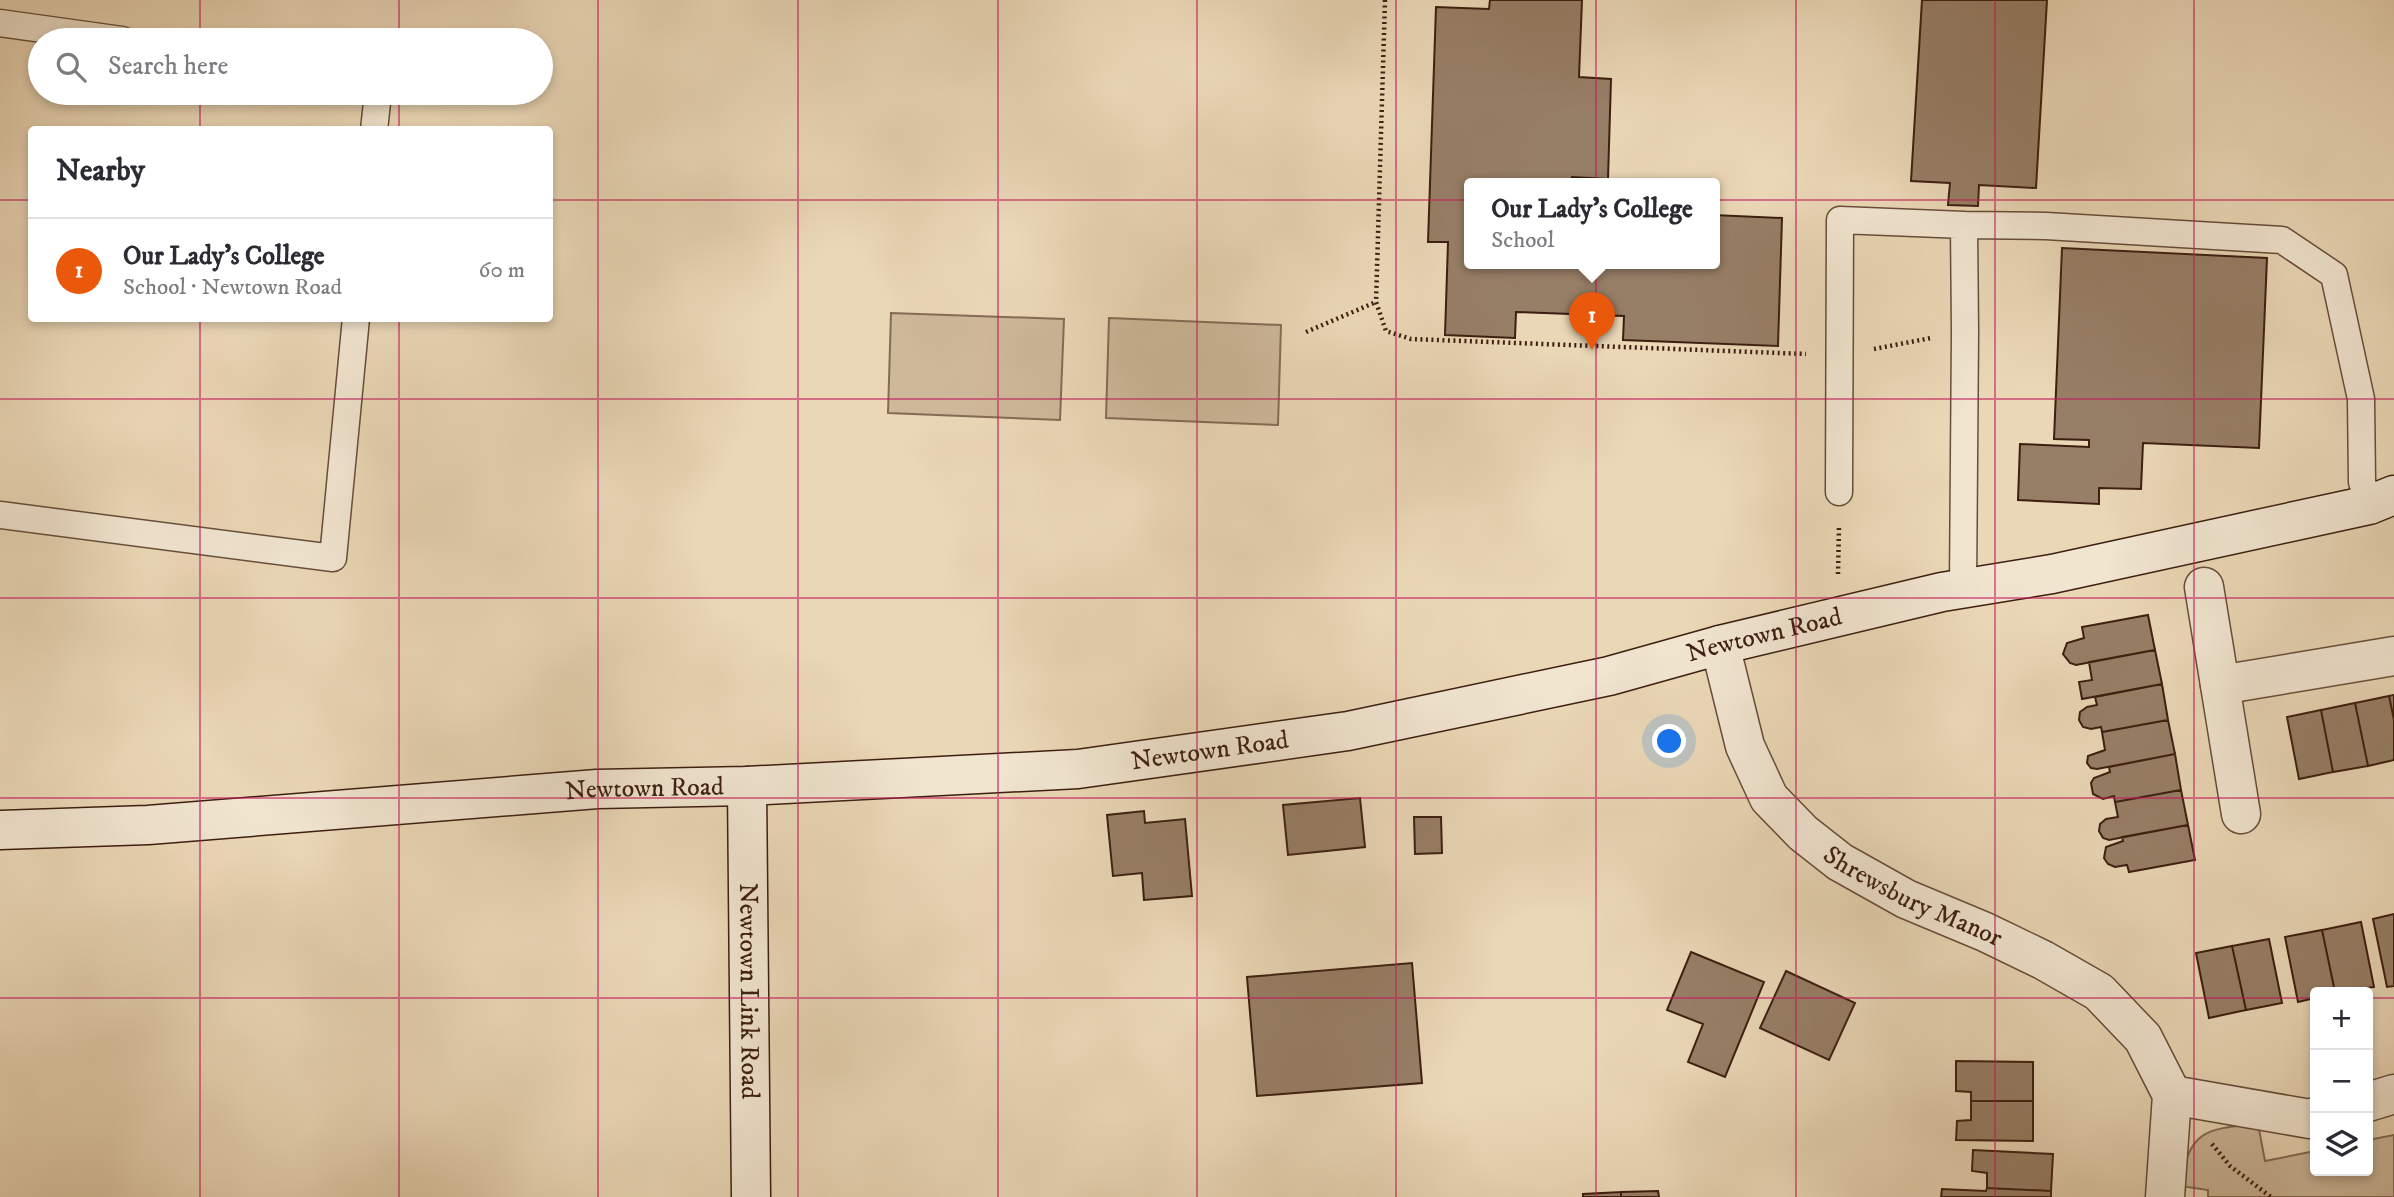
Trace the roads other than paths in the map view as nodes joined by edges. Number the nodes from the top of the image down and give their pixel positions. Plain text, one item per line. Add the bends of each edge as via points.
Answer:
1 (0, 23) edge
2 (36, 28) edge
3 (377, 105) edge
4 (374, 126) edge
5 (1964, 225) junction
6 (356, 322) edge
7 (1839, 492) road end
8 (2381, 500) edge
9 (0, 515) edge
10 (2204, 587) dead end
11 (1963, 588) junction
12 (1720, 645) junction
13 (2394, 656) edge
14 (2220, 685) junction
15 (747, 786) junction
16 (2241, 814) dead end
17 (0, 830) edge
18 (2172, 1094) junction
19 (2394, 1094) edge
20 (2373, 1100) edge
21 (2310, 1119) edge
22 (751, 1197) edge
23 (2165, 1197) edge

1 - 2 lane
3 - 4 lane
5 - 7 lane via 1840,220
5 - 8 lane via 2282,240 2334,275 2361,399 2362,482
5 - 11 lane
6 - 9 lane via 333,558
8 - 11 street, Newtown Road via 2052,573
10 - 14 street
11 - 12 street, Newtown Road
12 - 15 street, Newtown Road via 1609,676 1348,731 1078,769
12 - 18 street, Shrewsbury Manor via 1745,746 1769,797 1803,833 1840,862 1906,899 1985,932 2099,992 2143,1038
13 - 14 street
14 - 16 street
15 - 17 street, Newtown Road via 597,789 148,825
15 - 22 street, Newtown Link Road
18 - 21 street
18 - 23 street
19 - 20 street

